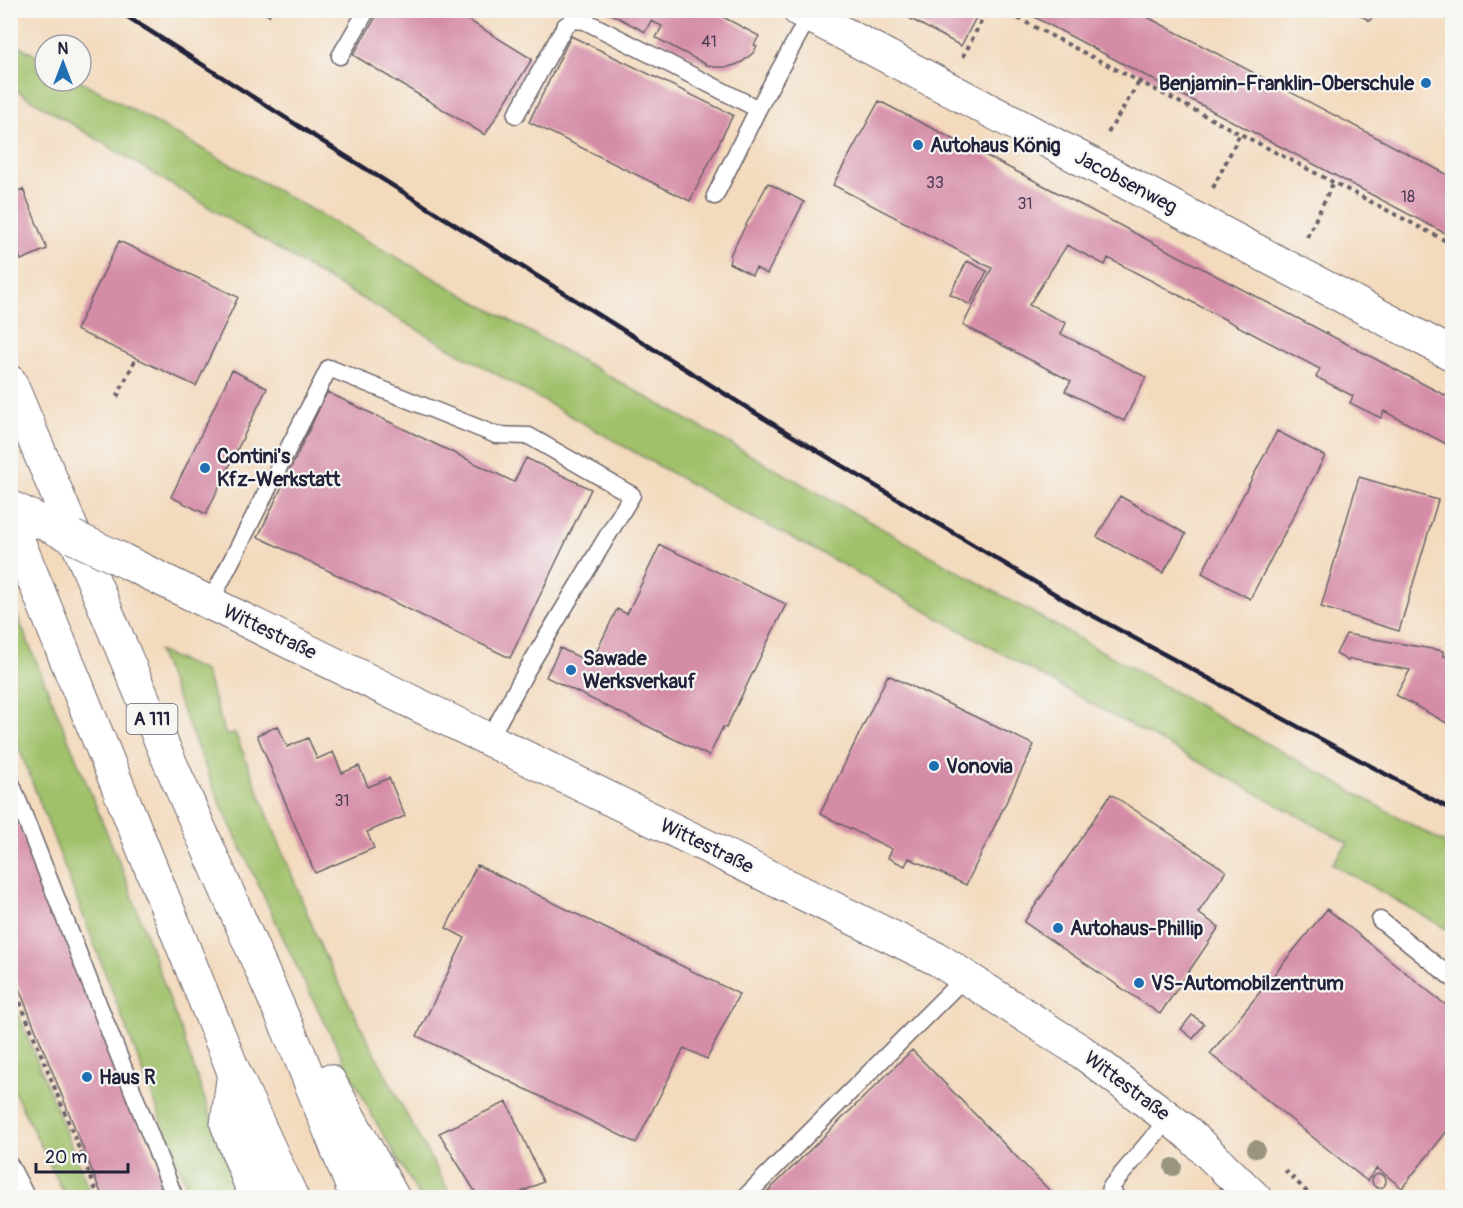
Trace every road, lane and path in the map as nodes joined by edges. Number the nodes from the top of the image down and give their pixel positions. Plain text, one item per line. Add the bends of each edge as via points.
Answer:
1 (367, 10) edge
2 (987, 10) edge
3 (1002, 10) edge
4 (804, 13) edge
5 (340, 56) dead end
6 (963, 57) dead end
7 (1139, 82) junction
8 (758, 109) junction
9 (516, 115) dead end
10 (1108, 133) dead end
11 (1240, 134) junction
12 (1333, 183) junction
13 (1213, 188) dead end
14 (715, 196) dead end
15 (1306, 237) dead end
16 (1452, 244) edge
17 (1452, 354) edge
18 (136, 358) dead end
19 (10, 381) edge
20 (117, 397) dead end
21 (10, 507) edge
22 (10, 521) edge
23 (210, 603) junction
24 (489, 739) junction
25 (10, 780) edge
26 (1380, 920) dead end
27 (966, 976) junction
28 (10, 977) edge
29 (1452, 978) edge
30 (298, 1054) junction
31 (234, 1072) junction
32 (1169, 1118) junction
33 (10, 1165) edge
34 (1285, 1170) dead end
35 (27, 1197) edge
36 (99, 1197) edge
37 (175, 1197) edge
38 (256, 1197) edge
39 (292, 1197) edge
40 (357, 1197) edge
41 (393, 1197) edge
42 (744, 1197) edge
43 (1117, 1197) edge
44 (1255, 1197) edge
45 (1313, 1197) edge

1 - 5 lane
2 - 6 path
3 - 7 path
4 - 8 lane
4 - 17 main road, Jacobsenweg
7 - 10 path
7 - 11 path
8 - 9 lane via 585,21 573,20 565,26
8 - 14 lane
11 - 12 path
11 - 13 path
12 - 15 path
12 - 16 path
18 - 20 path
19 - 30 main road, A 111 via 165,751
21 - 23 main road, Wittestraße, bridge
22 - 31 main road, A 111
23 - 24 main road, Wittestraße
23 - 24 lane via 329,368 496,435 529,436 632,495
24 - 27 main road, Wittestraße
25 - 37 lane
26 - 29 lane
27 - 32 main road, Wittestraße via 1082,1052
27 - 42 lane
28 - 36 path
30 - 40 main road, A 111
30 - 41 main road via 329,1082
31 - 38 main road via 227,1124
31 - 39 main road, A 111
32 - 43 lane via 1110,1188
32 - 44 main road, Wittestraße
33 - 35 lane
34 - 45 path

